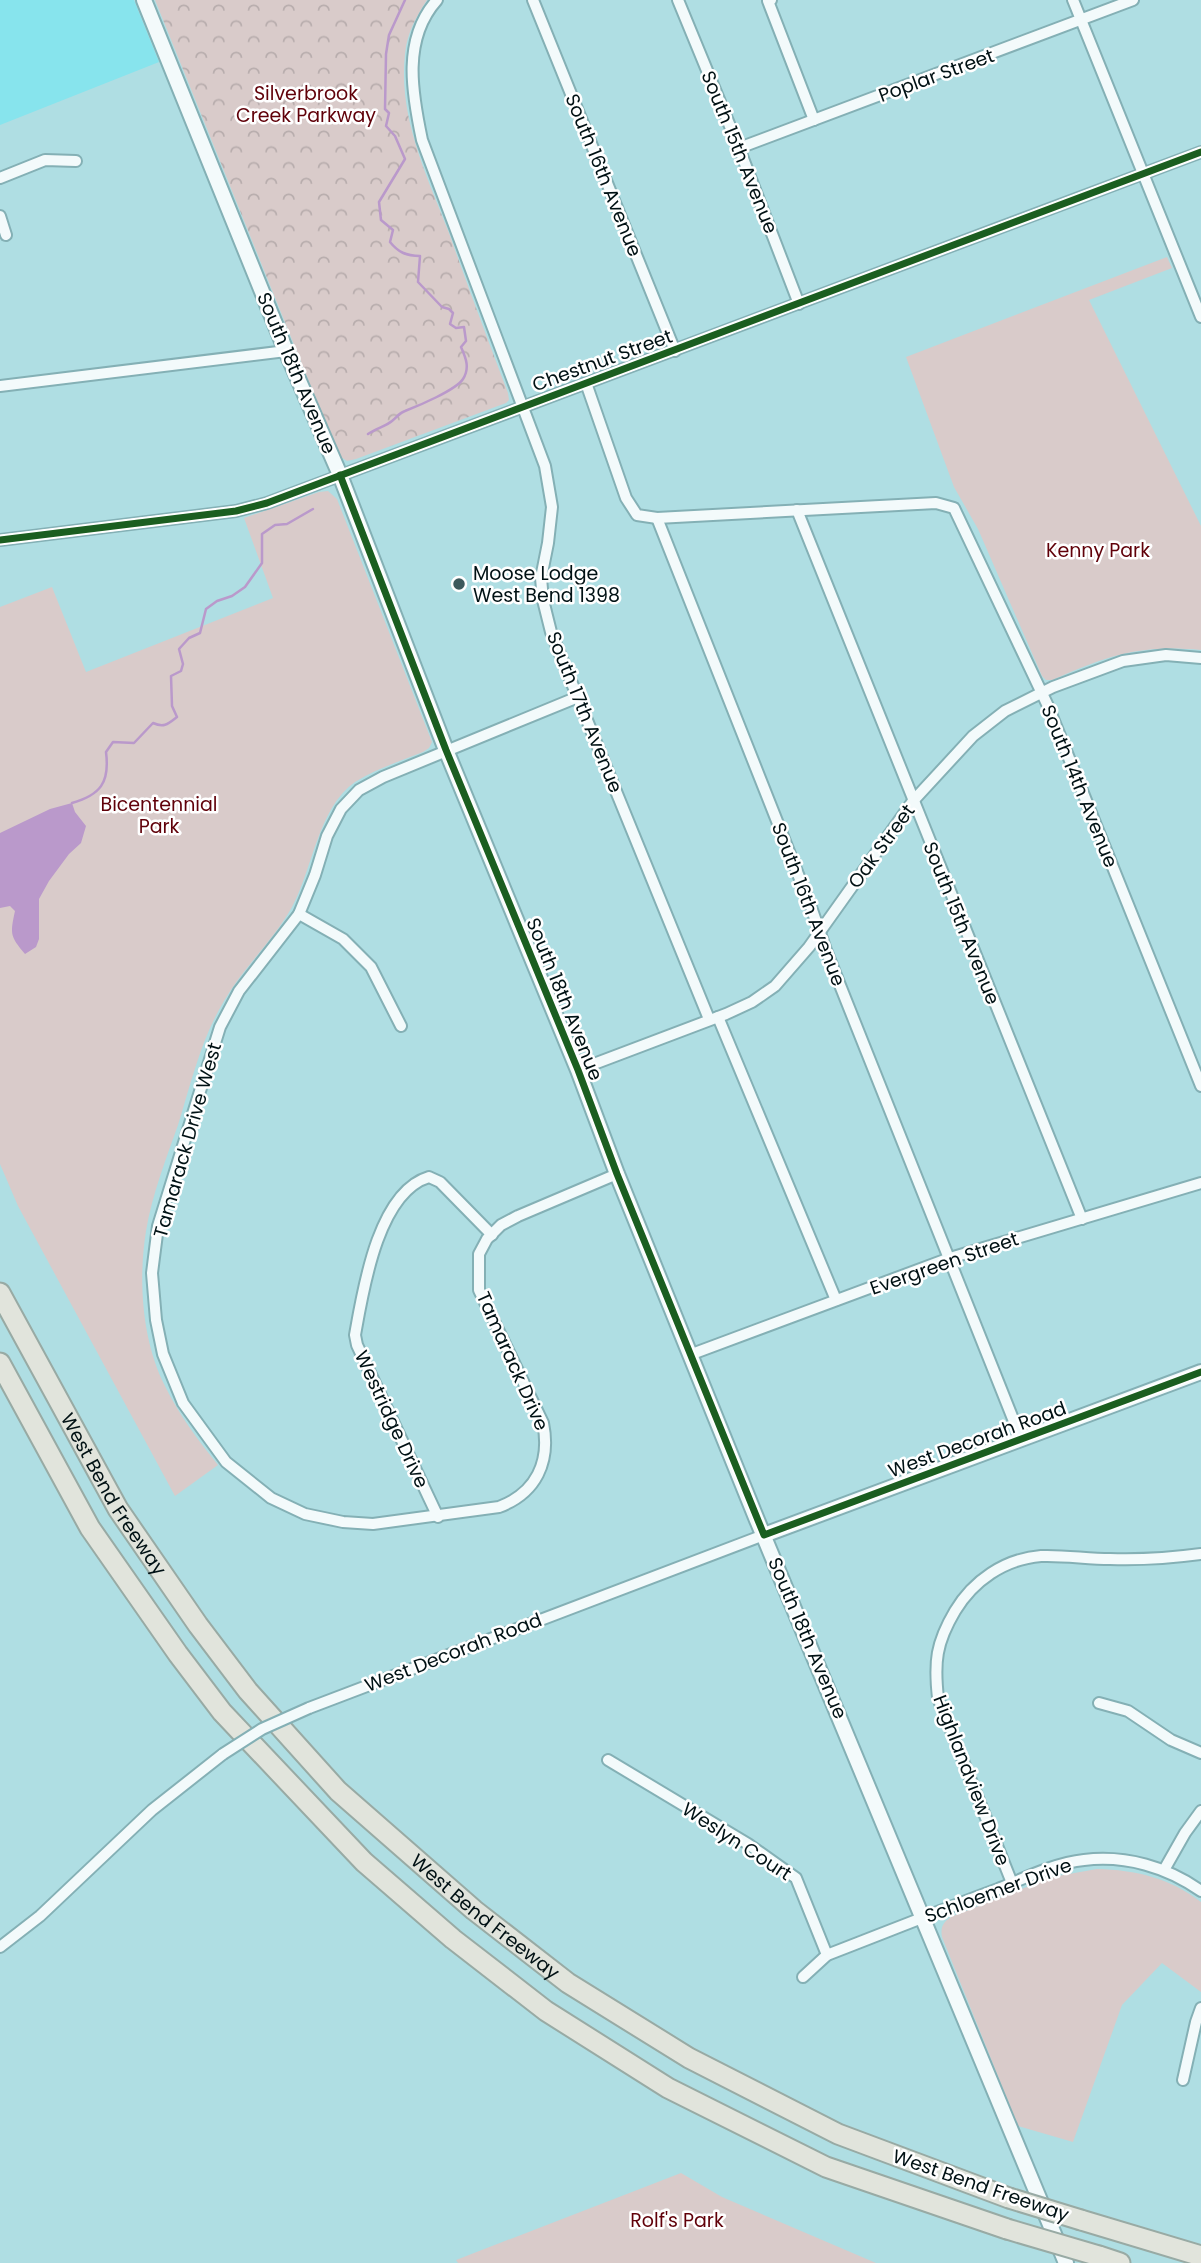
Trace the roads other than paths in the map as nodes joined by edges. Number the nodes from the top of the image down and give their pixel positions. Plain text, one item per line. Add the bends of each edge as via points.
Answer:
1 (144, 0) edge
2 (437, 0) edge
3 (533, 0) edge
4 (678, 0) edge
5 (771, 0) edge
6 (1073, 0) edge
7 (1133, 0) edge
8 (1082, 21) junction
9 (814, 120) junction
10 (740, 148) junction
11 (1201, 152) edge
12 (76, 161) dead end
13 (1144, 174) junction
14 (0, 178) edge
15 (0, 216) edge
16 (6, 234) dead end
17 (799, 304) junction
18 (1201, 317) edge
19 (286, 351) junction
20 (674, 351) junction
21 (586, 383) junction
22 (0, 386) edge
23 (522, 406) junction
24 (340, 475) junction
25 (797, 510) junction
26 (657, 518) junction
27 (0, 540) edge
28 (1201, 658) edge
29 (1041, 692) junction
30 (578, 697) junction
31 (446, 750) junction
32 (913, 801) junction
33 (299, 914) junction
34 (820, 931) junction
35 (714, 1018) junction
36 (401, 1026) dead end
37 (578, 1070) junction
38 (1201, 1086) edge
39 (617, 1174) junction
40 (1201, 1183) edge
41 (1083, 1219) junction
42 (492, 1235) junction
43 (950, 1258) junction
44 (0, 1293) edge
45 (835, 1300) junction
46 (692, 1354) junction
47 (0, 1363) edge
48 (1201, 1372) edge
49 (1021, 1439) junction
50 (438, 1517) junction
51 (764, 1535) junction
52 (1201, 1554) edge
53 (1099, 1703) dead end
54 (1201, 1753) edge
55 (608, 1760) dead end
56 (1201, 1811) edge
57 (1164, 1870) junction
58 (1012, 1883) junction
59 (1201, 1891) edge
60 (922, 1918) junction
61 (0, 1947) edge
62 (827, 1955) junction
63 (803, 1977) dead end
64 (1201, 2008) edge
65 (1183, 2080) dead end
66 (1201, 2256) edge
67 (1066, 2263) edge
68 (1120, 2263) edge

1 - 19 street, South 18th Avenue
2 - 23 street, South 17th Avenue via 416,38 412,69 422,140
3 - 20 street, South 16th Avenue
4 - 10 street, South 15th Avenue
5 - 9 street
6 - 8 street
7 - 8 street, Poplar Street
8 - 9 street, Poplar Street
8 - 13 street
9 - 10 street, Poplar Street
10 - 17 street, South 15th Avenue
11 - 13 street, Chestnut Street
12 - 14 street via 45,160
13 - 17 street, Chestnut Street
13 - 18 street
15 - 16 street
17 - 20 street, Chestnut Street
19 - 22 street
19 - 24 street, South 18th Avenue
20 - 21 street, Chestnut Street
21 - 23 street, Chestnut Street
21 - 26 street via 626,498 637,514
23 - 24 street, Chestnut Street
23 - 30 street, South 17th Avenue via 545,466 552,507 541,578 543,600
24 - 27 street, Chestnut Street via 236,511
24 - 31 street, South 18th Avenue
25 - 26 street
25 - 29 street, South 14th Avenue via 936,503 954,508
25 - 32 street, South 15th Avenue
26 - 34 street, South 16th Avenue
28 - 29 street, Oak Street via 1166,655 1123,661
29 - 32 street, Oak Street via 1005,711 973,736
29 - 38 street, South 14th Avenue
30 - 31 street, Tamarack Drive West
30 - 35 street, South 17th Avenue
31 - 33 street, Tamarack Drive West via 359,790 341,809
31 - 37 street, South 18th Avenue
32 - 34 street, Oak Street
32 - 41 street, South 15th Avenue
33 - 36 street via 343,939 372,967
33 - 50 street, Tamarack Drive West via 239,991 220,1027 160,1218 152,1273 163,1354 183,1404 226,1462 271,1498 305,1514 343,1522 373,1524
34 - 35 street, Oak Street via 775,986
34 - 43 street, South 16th Avenue
35 - 37 street, Oak Street
35 - 45 street, South 17th Avenue
37 - 39 street, South 18th Avenue
39 - 42 street via 518,1216
39 - 46 street, South 18th Avenue
40 - 41 street, Evergreen Street
41 - 43 street, Evergreen Street
42 - 50 street, Tamarack Drive via 479,1254 479,1290 543,1423 544,1459 531,1487 516,1501
42 - 50 street, Westridge Drive via 440,1182 429,1177 419,1180 392,1208 368,1267 357,1345
43 - 45 street, Evergreen Street
43 - 49 street, South 16th Avenue
44 - 66 highway, West Bend Freeway, bridge via 118,1509 248,1691 338,1791 474,1910 568,1983 689,2058 838,2134 1009,2199
45 - 46 street, Evergreen Street
46 - 51 street, South 18th Avenue
47 - 68 highway, West Bend Freeway, bridge via 90,1528 222,1712 364,1862 453,1939 546,2011 668,2088 826,2167
48 - 49 street, West Decorah Road
49 - 51 street, West Decorah Road
51 - 60 street, South 18th Avenue
51 - 61 street, West Decorah Road, bridge via 262,1729 152,1810 40,1916
52 - 58 street, Highlandview Drive via 1143,1559 1040,1556 1012,1562 979,1580 946,1626 934,1667 938,1698
53 - 54 street via 1128,1711 1171,1741
55 - 62 street, Weslyn Court via 796,1878
56 - 57 street
57 - 58 street, Schloemer Drive via 1124,1861 1083,1860
57 - 59 street, Schloemer Drive
58 - 60 street, Schloemer Drive
60 - 62 street, Schloemer Drive
60 - 67 street, South 18th Avenue
62 - 63 street, Schloemer Drive
64 - 65 street

